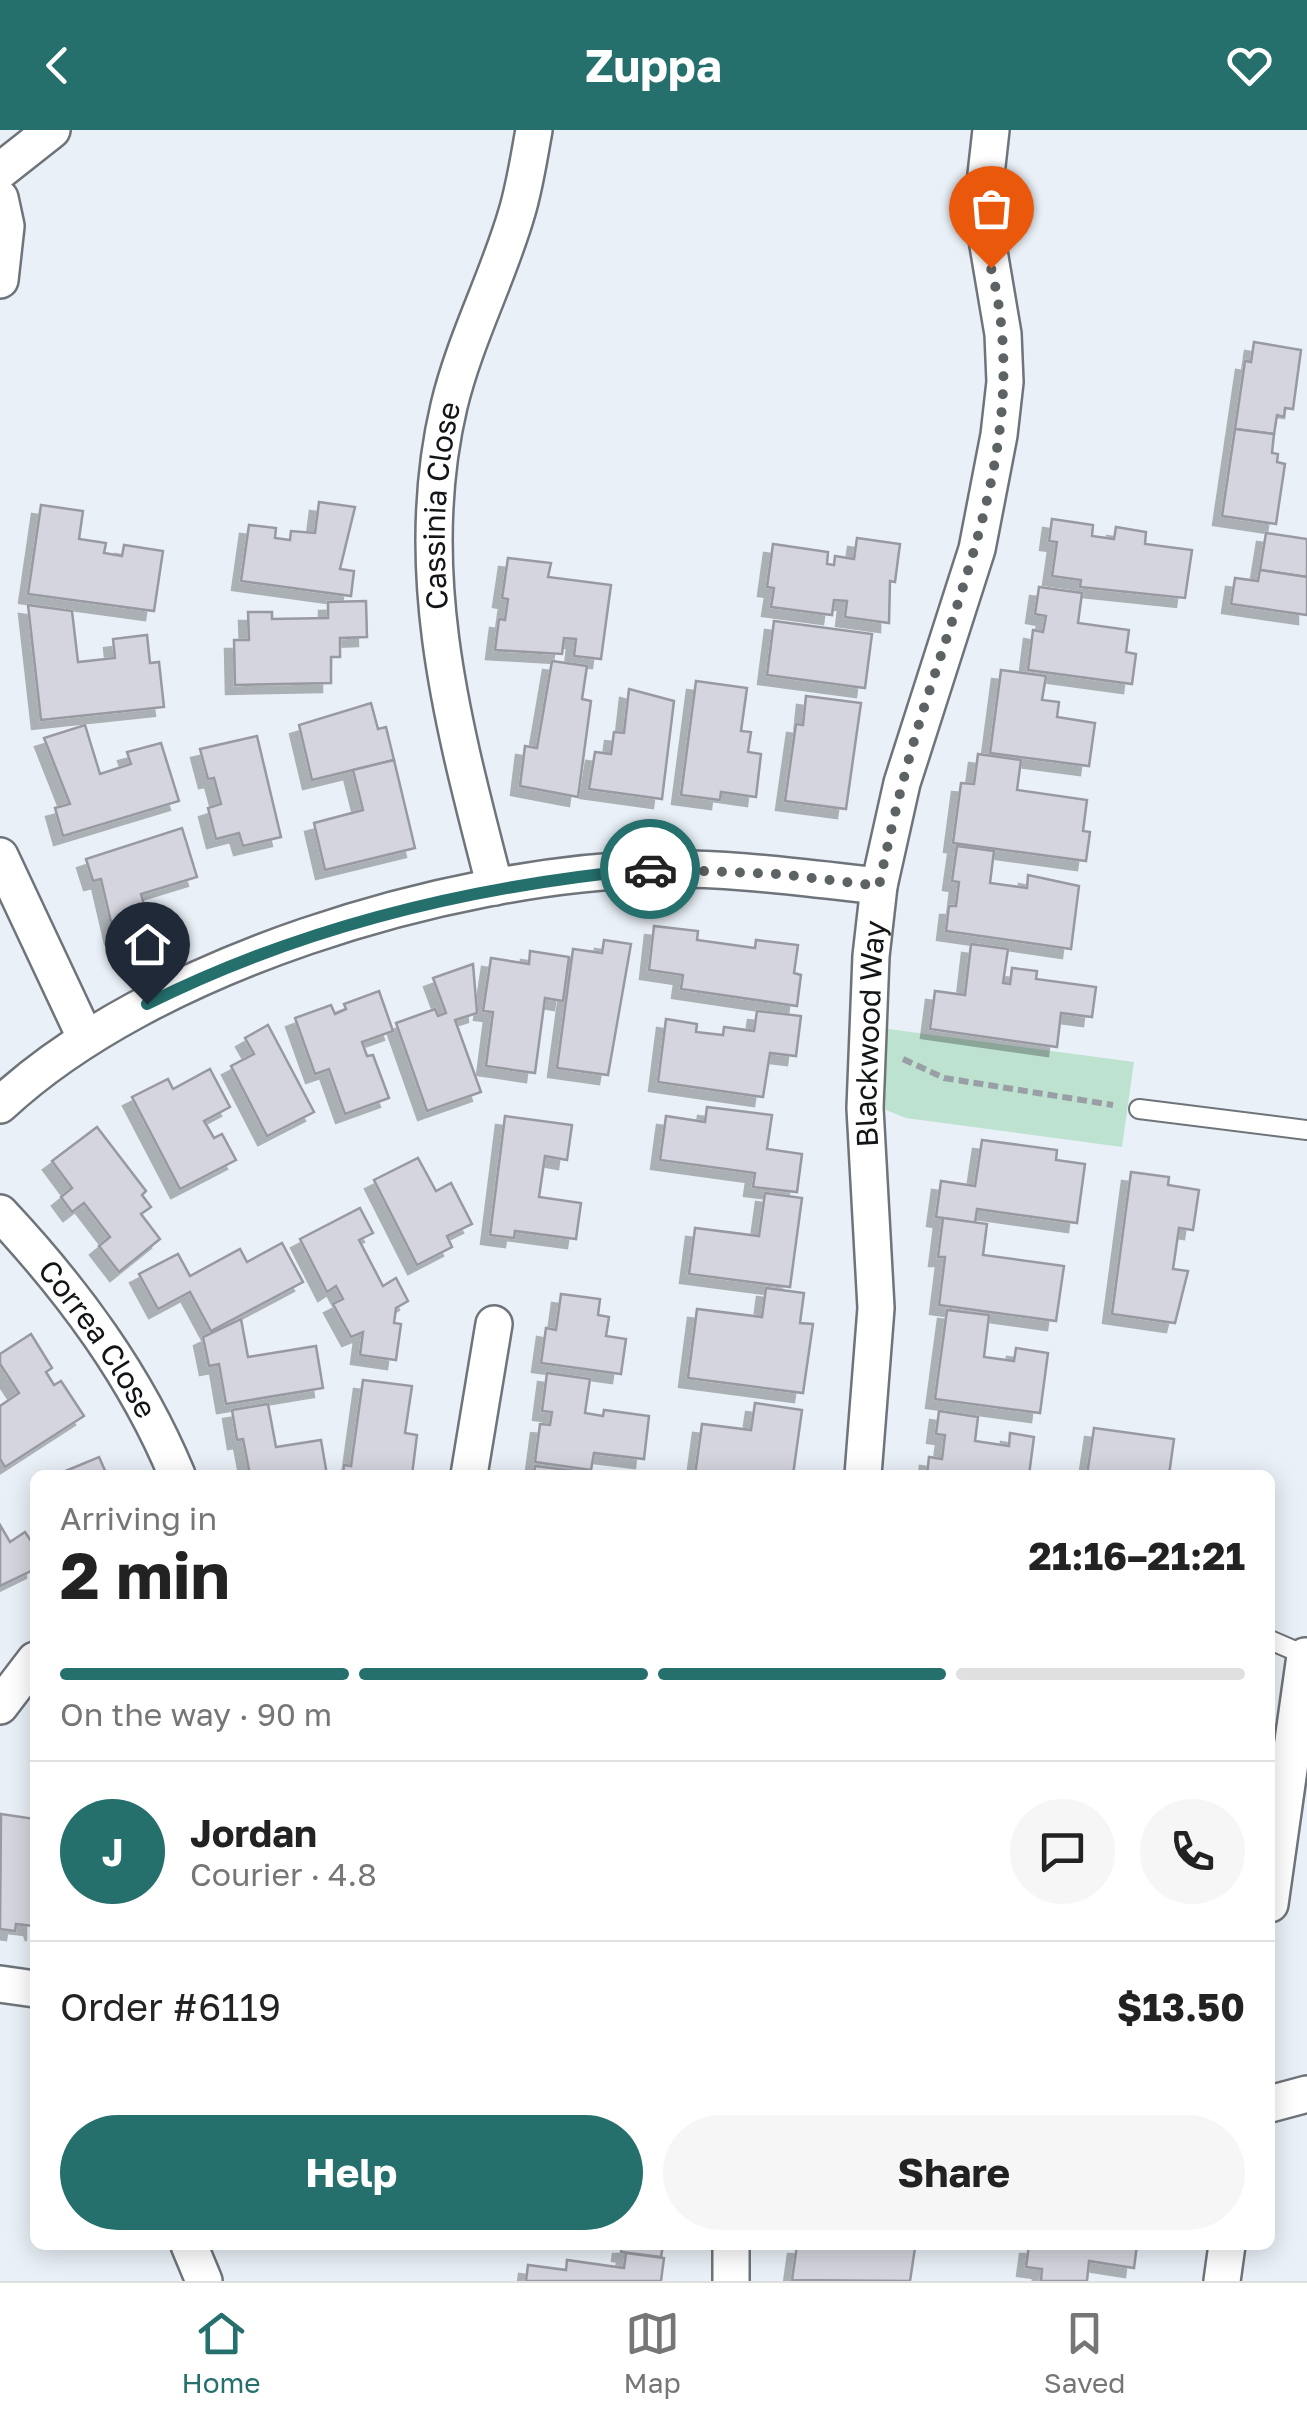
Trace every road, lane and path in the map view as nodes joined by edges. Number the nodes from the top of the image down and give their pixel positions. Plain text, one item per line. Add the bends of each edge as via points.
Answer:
1 (52, 130) edge
2 (534, 130) edge
3 (991, 130) edge
4 (0, 171) edge
5 (0, 198) edge
6 (0, 280) edge
7 (0, 856) edge
8 (879, 886) junction
9 (495, 887) junction
10 (866, 1032) junction
11 (85, 1037) junction
12 (0, 1105) edge
13 (1139, 1109) joint
14 (1307, 1130) edge
15 (0, 1212) edge
16 (494, 1324) dead end
17 (175, 1470) edge
18 (470, 1470) edge
19 (863, 1470) edge
20 (1275, 1642) edge
21 (1306, 1656) edge
22 (30, 1667) edge
23 (0, 1706) edge
24 (1275, 1870) edge
25 (0, 1984) edge
26 (30, 1988) edge
27 (1307, 2094) edge
28 (1275, 2102) edge
29 (192, 2250) edge
30 (732, 2250) edge
31 (1226, 2250) edge
32 (204, 2281) edge
33 (731, 2281) edge
34 (1222, 2281) edge

1 - 4 street
2 - 9 street, Cassinia Close via 518,211 449,408 433,524 444,678
3 - 8 street, Blackwood Way via 982,210 1003,334 1000,434 978,549 906,769
5 - 6 street via 6,226
7 - 11 street
8 - 9 street via 651,869
8 - 10 street, Blackwood Way
9 - 11 street via 262,954 202,976
10 - 13 path via 886,1033 906,1065 944,1078
10 - 19 street, Blackwood Way via 876,1308
11 - 12 street
13 - 14 lane
15 - 17 street, Correa Close via 85,1310
16 - 18 street
20 - 21 lane
21 - 24 street
22 - 23 street
25 - 26 street
27 - 28 street
29 - 32 street
30 - 33 street
31 - 34 street

